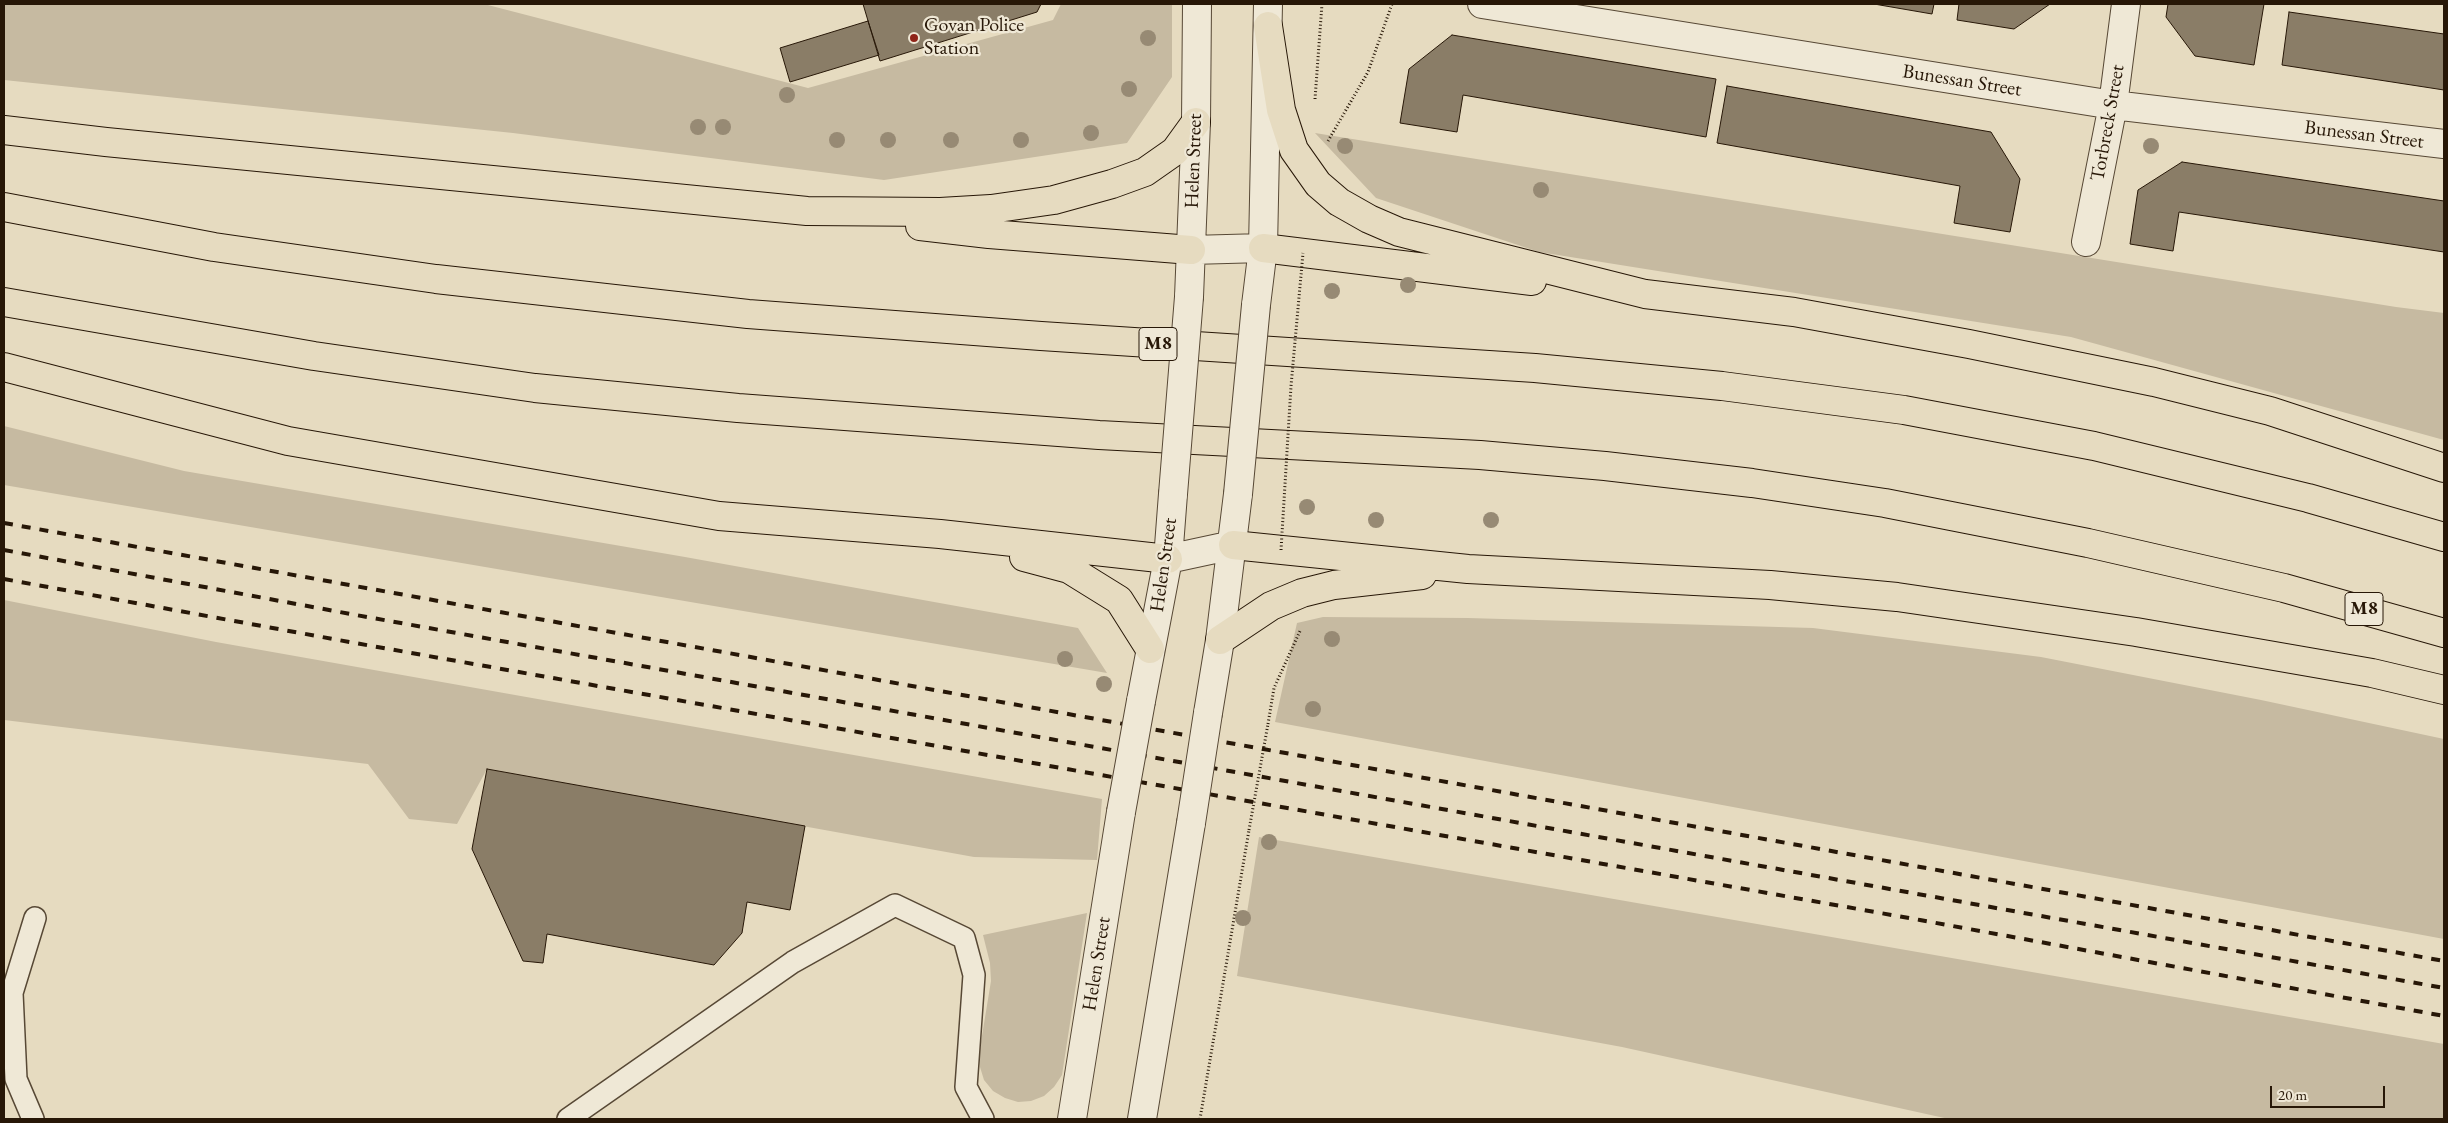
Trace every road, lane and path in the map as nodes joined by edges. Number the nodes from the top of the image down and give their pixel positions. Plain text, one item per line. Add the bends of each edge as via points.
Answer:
1 (1197, 4) edge
2 (1322, 4) edge
3 (1392, 4) edge
4 (1482, 4) edge
5 (2126, 4) edge
6 (1268, 15) edge
7 (1315, 104) dead end
8 (2113, 105) junction
9 (1196, 122) junction
10 (4, 130) edge
11 (1321, 137) dead end
12 (2444, 144) edge
13 (4, 206) edge
14 (807, 211) junction
15 (2086, 242) dead end
16 (1263, 248) junction
17 (1191, 250) junction
18 (1303, 253) junction
19 (1645, 294) junction
20 (4, 302) edge
21 (4, 367) edge
22 (2444, 468) edge
23 (940, 534) junction
24 (2444, 537) edge
25 (1233, 545) junction
26 (1281, 550) junction
27 (1168, 558) junction
28 (1468, 569) junction
29 (1287, 599) junction
30 (2444, 633) edge
31 (1220, 640) junction
32 (1150, 649) junction
33 (2444, 690) edge
34 (35, 918) dead end
35 (33, 1119) edge
36 (568, 1119) edge
37 (983, 1119) edge
38 (1072, 1119) edge
39 (1142, 1119) edge
40 (1200, 1119) edge

1 - 9 street, Helen Street
2 - 7 path
3 - 11 path via 1368,72 1325,145
4 - 8 street, Bunessan Street
5 - 8 street, Torbreck Street
6 - 16 street
6 - 19 highway via 1274,74 1286,132 1294,150 1318,184 1339,202 1399,232
8 - 12 street, Bunessan Street
8 - 15 street, Torbreck Street
9 - 14 highway via 1175,151 1145,172 1054,200 940,212
9 - 17 street, Helen Street
10 - 14 highway
13 - 24 highway, M8 via 214,247 436,279 748,314 1535,368 1722,386 1904,410 2104,449 2308,498
14 - 17 highway via 990,234
16 - 17 street
16 - 18 highway
16 - 25 street, bridge
17 - 27 street, Helen Street, bridge
18 - 19 highway
18 - 26 path, bridge
19 - 22 highway via 1794,312 2154,382 2270,411
20 - 30 highway, M8 via 314,356 535,388 738,408 1099,435 1480,455 1752,483 1885,503 2088,543 2284,588
21 - 23 highway via 288,441 429,467 719,516
23 - 27 highway
23 - 32 highway via 1069,569 1119,600
25 - 26 highway
25 - 27 street
25 - 31 street
26 - 28 highway
27 - 32 street, Helen Street
28 - 29 highway via 1334,585
28 - 33 highway via 1770,585 1897,597 2234,649 2372,673
29 - 31 highway
29 - 40 path, bridge via 1302,627 1274,688
31 - 39 street, bridge
32 - 38 street, Helen Street, bridge
34 - 35 lane via 12,993 16,1079
36 - 37 lane via 793,962 895,905 964,938 974,975 966,1087

